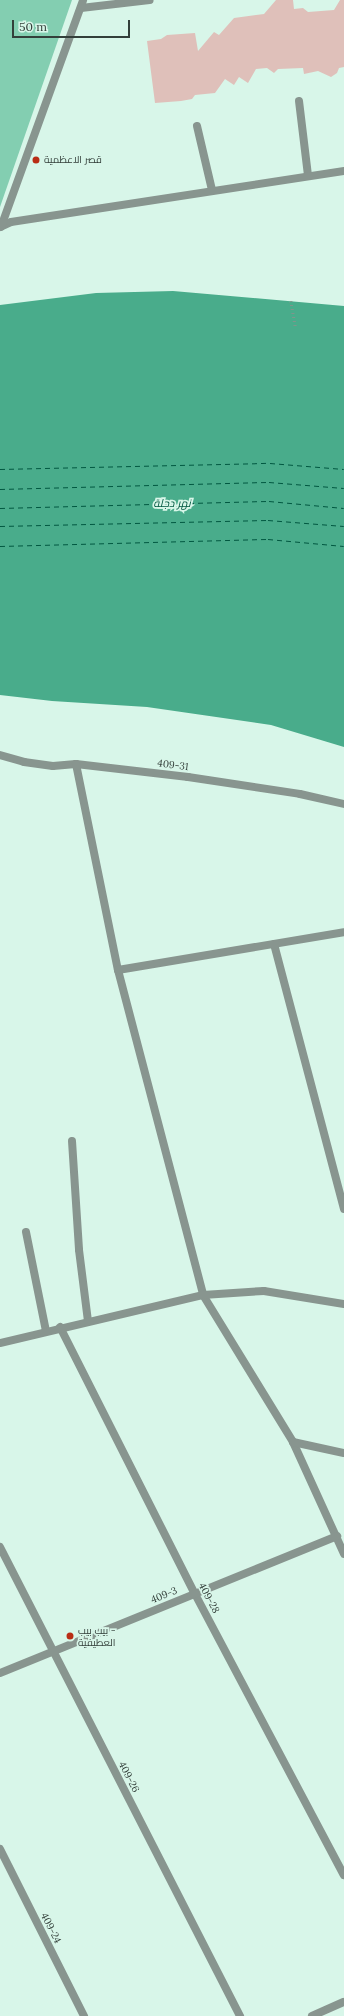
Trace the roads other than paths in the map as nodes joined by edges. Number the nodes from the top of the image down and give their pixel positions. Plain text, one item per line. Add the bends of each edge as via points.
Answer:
1 (150, 0) edge
2 (82, 4) edge
3 (299, 101) dead end
4 (197, 126) dead end
5 (344, 171) edge
6 (308, 175) junction
7 (212, 190) junction
8 (0, 227) edge
9 (0, 755) edge
10 (76, 764) junction
11 (344, 804) edge
12 (344, 932) edge
13 (274, 944) junction
14 (118, 970) junction
15 (72, 1141) dead end
16 (344, 1208) edge
17 (26, 1232) dead end
18 (203, 1295) junction
19 (344, 1304) edge
20 (88, 1321) junction
21 (60, 1327) junction
22 (46, 1331) junction
23 (0, 1343) edge
24 (293, 1442) junction
25 (344, 1453) edge
26 (336, 1536) junction
27 (0, 1547) edge
28 (344, 1554) edge
29 (195, 1594) junction
30 (55, 1651) junction
31 (0, 1673) edge
32 (0, 1849) edge
33 (344, 1875) edge
34 (344, 2002) edge
35 (84, 2016) edge
36 (240, 2016) edge
37 (312, 2016) edge

1 - 2 street
2 - 8 street
3 - 6 street
4 - 7 street
5 - 6 street
6 - 7 street
7 - 8 street via 11,222
9 - 10 street, 409-31 via 53,766
10 - 11 street, 409-31 via 188,777 300,794
10 - 14 street
12 - 13 street
13 - 14 street
13 - 16 street
14 - 18 street
15 - 20 street
17 - 22 street
18 - 19 street via 264,1291
18 - 20 street
18 - 24 street
20 - 21 street
21 - 22 street
21 - 29 street, 409-28
22 - 23 street
24 - 25 street
24 - 26 street
26 - 28 street
26 - 29 street, 409-3
27 - 30 street, 409-26
29 - 30 street, 409-3
29 - 33 street, 409-28
30 - 31 street, 409-3
30 - 36 street, 409-26
32 - 35 street, 409-24
34 - 37 street

